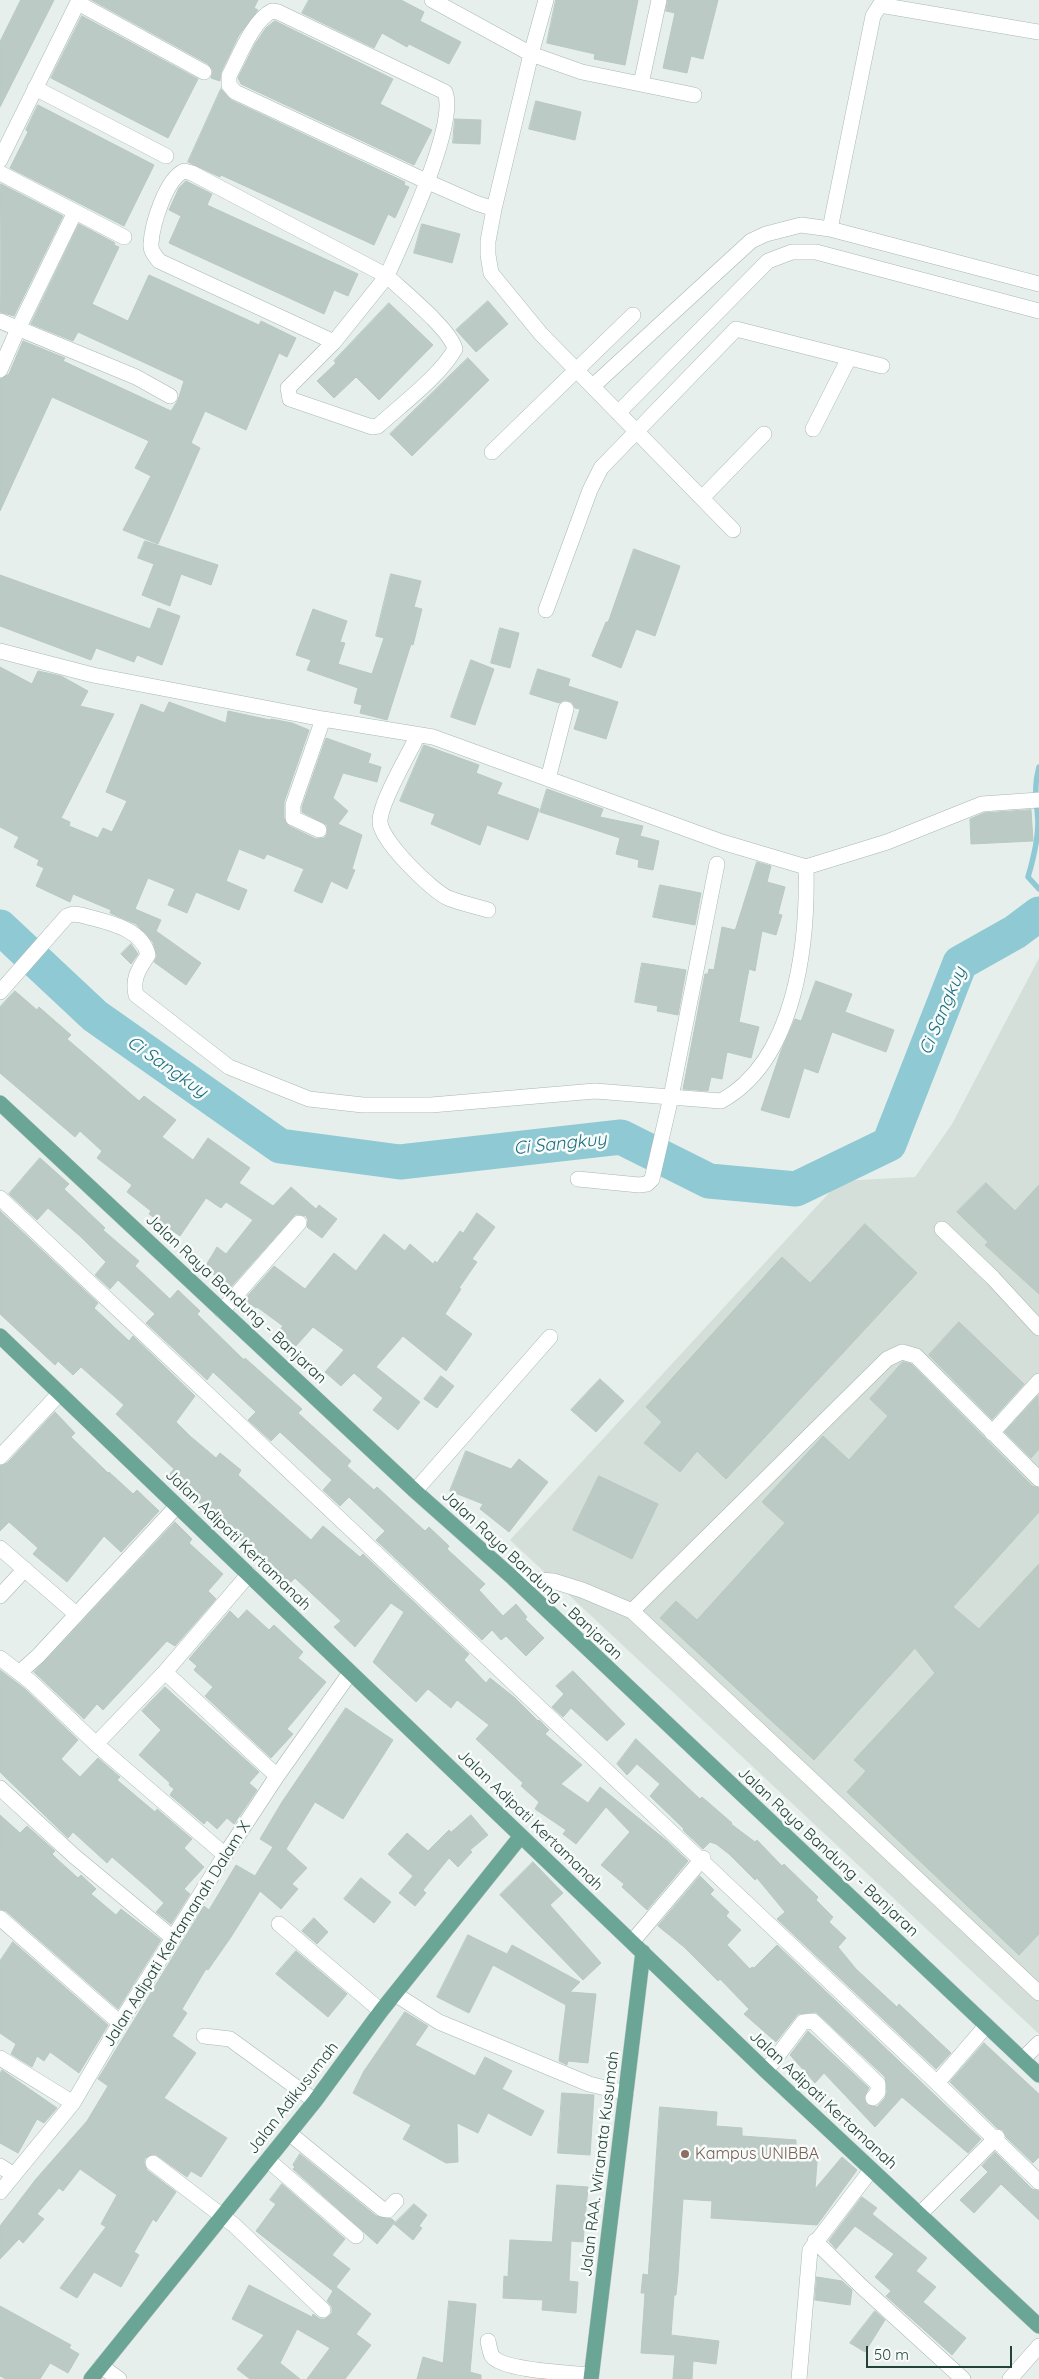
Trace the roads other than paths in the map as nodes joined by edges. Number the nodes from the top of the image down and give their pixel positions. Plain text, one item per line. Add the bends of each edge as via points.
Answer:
1 (432, 0) edge
2 (546, 0) edge
3 (659, 0) edge
4 (79, 1) edge
5 (1039, 32) edge
6 (531, 54) junction
7 (204, 72) dead end
8 (641, 84) junction
9 (35, 88) junction
10 (694, 95) dead end
11 (166, 156) dead end
12 (0, 160) edge
13 (0, 173) edge
14 (428, 182) junction
15 (494, 208) junction
16 (75, 212) junction
17 (830, 229) junction
18 (124, 237) dead end
19 (387, 276) junction
20 (1039, 284) edge
21 (1039, 311) edge
22 (633, 314) dead end
23 (0, 321) edge
24 (18, 329) junction
25 (334, 342) junction
26 (848, 358) junction
27 (882, 366) dead end
28 (576, 368) junction
29 (0, 370) edge
30 (593, 386) junction
31 (170, 396) dead end
32 (618, 414) junction
33 (813, 429) dead end
34 (636, 432) junction
35 (764, 434) dead end
36 (492, 452) dead end
37 (702, 498) junction
38 (733, 530) dead end
39 (546, 610) dead end
40 (0, 651) edge
41 (566, 709) dead end
42 (323, 719) junction
43 (418, 735) junction
44 (548, 779) junction
45 (1036, 800) edge
46 (319, 830) dead end
47 (717, 864) dead end
48 (806, 867) junction
49 (488, 910) dead end
50 (4, 982) edge
51 (671, 1097) junction
52 (0, 1103) edge
53 (578, 1179) dead end
54 (0, 1198) edge
55 (299, 1223) dead end
56 (942, 1229) dead end
57 (222, 1311) junction
58 (1039, 1328) edge
59 (0, 1336) edge
60 (550, 1337) dead end
61 (1039, 1380) edge
62 (60, 1393) junction
63 (992, 1433) junction
64 (0, 1456) edge
65 (1039, 1479) edge
66 (415, 1491) junction
67 (177, 1506) junction
68 (0, 1548) edge
69 (25, 1569) junction
70 (249, 1574) junction
71 (514, 1578) junction
72 (0, 1596) edge
73 (632, 1611) junction
74 (76, 1614) junction
75 (0, 1658) edge
76 (165, 1672) junction
77 (19, 1673) junction
78 (350, 1673) junction
79 (96, 1744) junction
80 (277, 1776) junction
81 (0, 1788) edge
82 (521, 1836) junction
83 (225, 1855) junction
84 (700, 1860) junction
85 (0, 1918) edge
86 (279, 1924) dead end
87 (173, 1938) junction
88 (632, 1942) junction
89 (643, 1952) junction
90 (1039, 1993) edge
91 (395, 1994) junction
92 (382, 2011) junction
93 (120, 2023) junction
94 (986, 2026) junction
95 (204, 2036) dead end
96 (1039, 2043) edge
97 (0, 2058) edge
98 (1022, 2059) junction
99 (766, 2071) junction
100 (1039, 2075) edge
101 (937, 2083) junction
102 (626, 2093) junction
103 (873, 2098) dead end
104 (315, 2101) junction
105 (73, 2103) junction
106 (289, 2133) junction
107 (995, 2140) junction
108 (268, 2160) junction
109 (153, 2163) dead end
110 (0, 2166) edge
111 (871, 2170) junction
112 (14, 2175) junction
113 (1039, 2182) edge
114 (0, 2192) edge
115 (396, 2202) dead end
116 (920, 2214) junction
117 (222, 2216) junction
118 (356, 2236) dead end
119 (815, 2241) junction
120 (323, 2310) dead end
121 (1039, 2326) edge
122 (488, 2341) dead end
123 (1039, 2346) edge
124 (101, 2366) junction
125 (591, 2377) edge
126 (91, 2379) edge
127 (119, 2379) edge
128 (799, 2379) edge
129 (963, 2379) edge
130 (1010, 2379) edge

1 - 6 street
2 - 6 street
3 - 8 street
4 - 7 street
4 - 9 street
5 - 17 street via 880,5 873,16
6 - 8 street via 582,72
6 - 15 street
8 - 10 street
9 - 11 street
9 - 12 street
13 - 16 street
14 - 14 street via 235,92 228,76 258,22 266,14 278,12 445,92 448,103 446,122
14 - 15 street
14 - 19 street
15 - 28 street via 488,241 491,272 542,334
16 - 18 street
16 - 24 street
17 - 20 street
17 - 30 street via 801,225 751,241
19 - 25 street
19 - 25 street via 453,341 455,348 450,357 378,426 372,427 290,399 288,388
19 - 25 street via 192,173 176,174 164,196 150,246 159,261
21 - 32 street via 816,252 792,252 768,261
22 - 28 street
23 - 24 street
24 - 29 street
24 - 31 street via 136,377
26 - 27 street
26 - 33 street
26 - 34 street via 736,329
28 - 30 street
28 - 36 street
30 - 32 street
32 - 34 street
34 - 37 street
34 - 39 street via 601,468
35 - 37 street
37 - 38 street
40 - 42 street via 93,675
41 - 44 street
42 - 43 street
42 - 46 street via 292,814
43 - 44 street via 433,737
43 - 49 street via 382,808 380,823 386,838 433,888 449,898
44 - 48 street via 722,842
45 - 48 street via 982,804 887,842
47 - 51 street
48 - 51 street via 804,931 797,980 782,1028 768,1055 736,1094 721,1101
50 - 51 street via 67,916 81,915 128,930 146,944 148,954 135,976 136,995 229,1067 309,1099 363,1105 431,1105 595,1091
51 - 53 street via 652,1179 647,1184
52 - 57 main road, Jalan Raya Bandung - Banjaran
54 - 84 street
55 - 57 street
56 - 58 street
57 - 66 main road, Jalan Raya Bandung - Banjaran
59 - 62 main road, Jalan Adipati Kertamanah
60 - 66 street
61 - 63 street
62 - 64 street
62 - 67 main road, Jalan Adipati Kertamanah
63 - 65 street
63 - 73 street via 916,1356 902,1352 887,1358
66 - 71 main road, Jalan Raya Bandung - Banjaran
67 - 70 main road, Jalan Adipati Kertamanah
67 - 74 street
68 - 69 street
69 - 72 street
69 - 74 street
70 - 76 street
70 - 78 main road, Jalan Adipati Kertamanah
71 - 73 street via 553,1582 582,1590
71 - 94 main road, Jalan Raya Bandung - Banjaran
73 - 90 street
74 - 77 street
75 - 77 street
76 - 79 street
76 - 80 street
77 - 79 street
78 - 80 street, Jalan Adipati Kertamanah Dalam X
78 - 82 main road, Jalan Adipati Kertamanah
79 - 83 street
80 - 83 street, Jalan Adipati Kertamanah Dalam X
81 - 87 street via 74,1856
82 - 88 main road, Jalan Adipati Kertamanah
82 - 91 main road, Jalan Adikusumah
83 - 87 street, Jalan Adipati Kertamanah Dalam X
84 - 88 street via 703,1858
84 - 101 street
85 - 93 street
86 - 92 street
87 - 93 street, Jalan Adipati Kertamanah Dalam X
88 - 89 main road, Jalan Adipati Kertamanah
89 - 99 main road, Jalan Adipati Kertamanah
89 - 102 main road, Jalan RAA. Wiranata Kusumah
91 - 92 main road, Jalan Adikusumah
91 - 102 street via 448,2025 589,2084
92 - 104 main road, Jalan Adikusumah
93 - 105 street, Jalan Adipati Kertamanah Dalam X
94 - 98 main road, Jalan Raya Bandung - Banjaran
94 - 101 street
95 - 104 street via 230,2039
96 - 98 street
97 - 105 street
98 - 100 main road, Jalan Raya Bandung - Banjaran
99 - 103 street via 803,2022 813,2021 878,2084 878,2092
99 - 111 main road, Jalan Adipati Kertamanah
101 - 107 street
102 - 125 main road, Jalan RAA. Wiranata Kusumah
104 - 106 main road, Jalan Adikusumah
105 - 112 street, Jalan Adipati Kertamanah Dalam X
106 - 108 main road, Jalan Adikusumah
106 - 115 street via 382,2209 388,2210
107 - 113 street
107 - 116 street via 996,2137
108 - 117 main road, Jalan Adikusumah
108 - 118 street
109 - 117 street
110 - 112 street
111 - 116 main road, Jalan Adipati Kertamanah
111 - 119 street
112 - 114 street, Jalan Adipati Kertamanah Dalam X
116 - 121 main road, Jalan Adipati Kertamanah
117 - 120 street
117 - 124 main road, Jalan Adikusumah
119 - 128 street via 808,2260
119 - 129 street
122 - 125 street via 491,2355 497,2361
123 - 130 street
124 - 126 main road, Jalan Adikusumah
124 - 127 street

